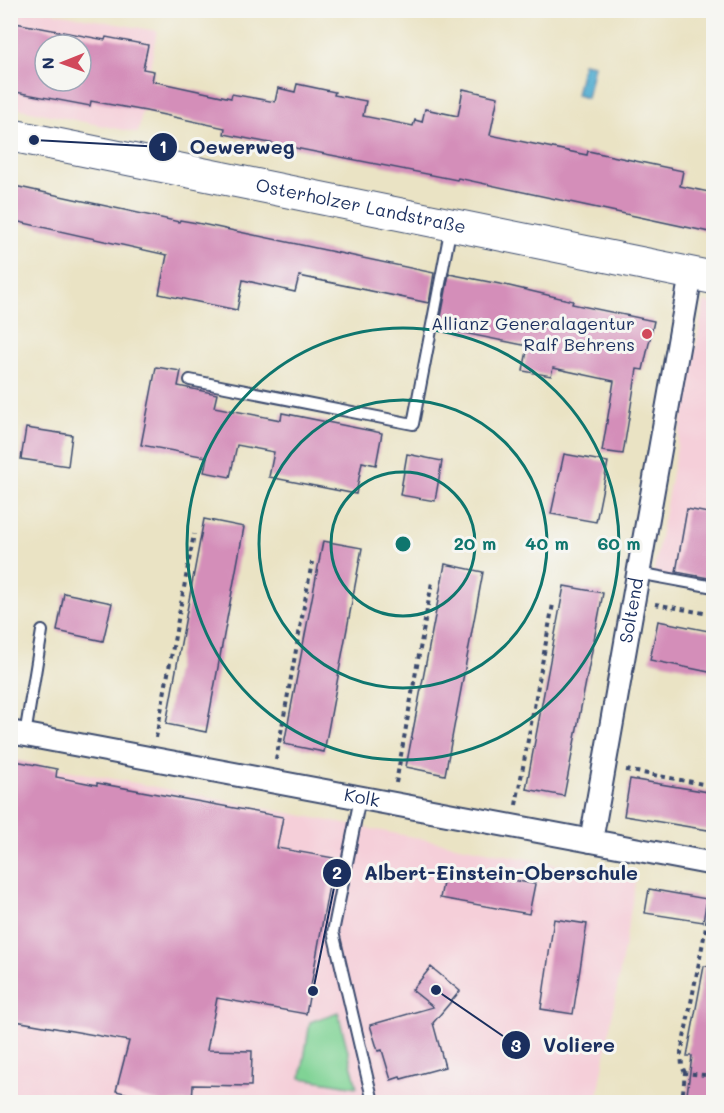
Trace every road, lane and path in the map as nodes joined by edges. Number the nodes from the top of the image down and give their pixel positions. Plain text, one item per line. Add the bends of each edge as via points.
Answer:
1 (10, 135) edge
2 (451, 226) junction
3 (702, 276) edge
4 (190, 380) dead end
5 (194, 534) dead end
6 (312, 562) dead end
7 (638, 573) junction
8 (432, 582) dead end
9 (714, 586) edge
10 (634, 600) junction
11 (553, 604) dead end
12 (714, 615) edge
13 (42, 631) dead end
14 (18, 734) edge
15 (152, 759) junction
16 (604, 767) junction
17 (272, 781) junction
18 (714, 786) edge
19 (360, 798) junction
20 (392, 804) junction
21 (513, 826) junction
22 (591, 841) junction
23 (714, 864) edge
24 (714, 900) edge
25 (685, 1073) junction
26 (714, 1076) edge
27 (373, 1102) edge
28 (682, 1102) edge

1 - 2 main road, Osterholzer Landstraße
2 - 3 main road, Osterholzer Landstraße
2 - 4 lane via 413,424
3 - 7 street, Soltend
5 - 15 path
6 - 17 path
7 - 9 lane
7 - 10 street, Soltend
8 - 20 path
10 - 12 path
10 - 16 street, Soltend
11 - 21 path
13 - 14 lane
14 - 15 street, Kolk
15 - 17 street, Kolk
16 - 18 path
16 - 22 street, Soltend
17 - 19 street, Kolk
19 - 20 street, Kolk
19 - 27 lane via 333,932
20 - 21 street, Kolk
21 - 22 street, Kolk
22 - 23 street, Kolk
24 - 25 path via 681,1053
25 - 26 path
25 - 28 path

